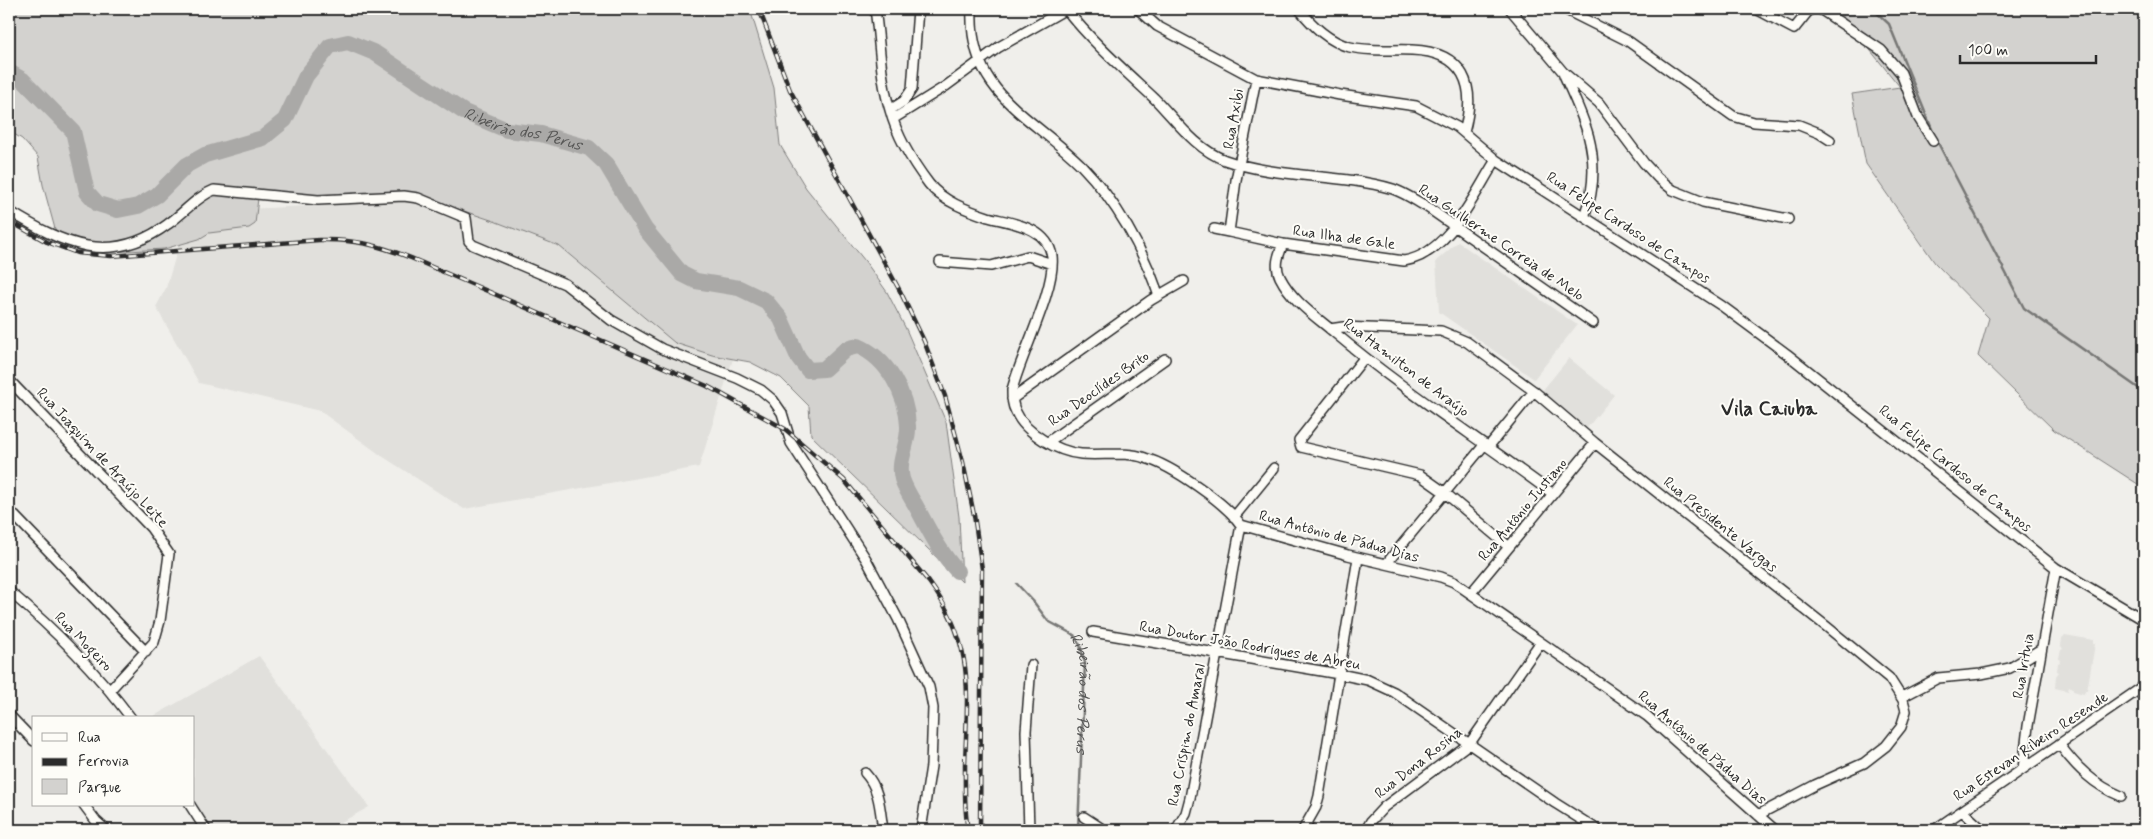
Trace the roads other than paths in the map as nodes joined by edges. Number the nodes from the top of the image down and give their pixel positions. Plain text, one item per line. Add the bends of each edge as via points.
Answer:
1 (875, 9) edge
2 (918, 9) edge
3 (972, 9) edge
4 (1066, 9) edge
5 (1138, 9) edge
6 (1299, 9) edge
7 (1510, 9) edge
8 (1564, 9) edge
9 (1756, 9) edge
10 (1810, 9) edge
11 (1820, 9) edge
12 (980, 61) junction
13 (1563, 72) junction
14 (1256, 79) junction
15 (891, 115) junction
16 (1464, 132) junction
17 (1830, 140) dead end
18 (1932, 142) dead end
19 (1496, 160) junction
20 (1240, 164) junction
21 (9, 211) edge
22 (1585, 215) junction
23 (1788, 219) dead end
24 (1454, 226) junction
25 (1214, 229) dead end
26 (1229, 232) junction
27 (1283, 244) junction
28 (940, 262) dead end
29 (1052, 264) junction
30 (1184, 281) dead end
31 (1159, 296) junction
32 (1593, 323) dead end
33 (1330, 329) junction
34 (1165, 358) dead end
35 (1364, 358) junction
36 (9, 380) edge
37 (1534, 391) junction
38 (1012, 399) junction
39 (1048, 442) junction
40 (1595, 444) junction
41 (1487, 445) junction
42 (1274, 468) dead end
43 (1444, 492) junction
44 (1553, 494) junction
45 (9, 510) edge
46 (1234, 516) junction
47 (1241, 525) junction
48 (1509, 547) junction
49 (1358, 558) junction
50 (1386, 564) junction
51 (2056, 568) junction
52 (9, 591) edge
53 (1471, 593) junction
54 (2144, 620) edge
55 (1093, 632) dead end
56 (1540, 643) junction
57 (2041, 649) junction
58 (146, 652) junction
59 (1217, 653) junction
60 (1031, 665) dead end
61 (1339, 674) junction
62 (2144, 686) edge
63 (110, 690) junction
64 (1902, 697) junction
65 (9, 715) edge
66 (130, 716) edge
67 (32, 739) edge
68 (1470, 743) junction
69 (2059, 744) junction
70 (2023, 769) junction
71 (865, 773) dead end
72 (2121, 796) dead end
73 (85, 806) edge
74 (191, 806) edge
75 (1962, 811) junction
76 (1758, 815) junction
77 (1084, 817) dead end
78 (106, 830) edge
79 (206, 830) edge
80 (882, 830) edge
81 (921, 830) edge
82 (1028, 830) edge
83 (1104, 830) edge
84 (1176, 830) edge
85 (1303, 830) edge
86 (1366, 830) edge
87 (1598, 830) edge
88 (1775, 830) edge
89 (1934, 830) edge
90 (1983, 830) edge

1 - 15 street
2 - 15 street via 912,89
3 - 12 street via 971,28
4 - 12 street
4 - 20 street, Rua Guilherme Correia de Melo via 1095,43 1190,136 1213,154
5 - 14 street, Rua Felipe Cardoso de Campos via 1157,26
6 - 16 street via 1336,42 1351,47 1430,52 1453,62 1463,73 1468,88 1469,108
7 - 13 street
8 - 17 street via 1636,47 1733,116 1754,122 1799,125
9 - 10 street via 1794,29
11 - 18 street via 1881,50 1901,73 1918,117
12 - 15 street via 946,86
12 - 31 street via 988,78 1006,100 1082,167 1118,211
13 - 22 street via 1592,145 1592,182
13 - 23 street via 1599,103 1644,163 1673,190 1703,202
14 - 16 street, Rua Felipe Cardoso de Campos via 1416,106
14 - 20 street, Rua Axibi
15 - 29 street via 916,166 940,196 985,216 1023,225 1034,231 1049,248
16 - 19 street, Rua Felipe Cardoso de Campos
19 - 22 street, Rua Felipe Cardoso de Campos
19 - 24 street, Rua Ilha de Gale
20 - 24 street, Rua Guilherme Correia de Melo via 1394,190
20 - 26 street, Rua Axibi
21 - 81 street via 55,237 97,248 122,246 152,234 214,190 318,200 418,198 466,218 472,246 565,284 611,320 662,349 761,390 782,414 791,443 866,559 929,687 933,708 931,766
22 - 51 street, Rua Felipe Cardoso de Campos via 1722,306 1787,354
24 - 27 street, Rua Ilha de Gale via 1426,253 1404,261
24 - 32 street, Rua Guilherme Correia de Melo
25 - 26 street, Rua Ilha de Gale
26 - 27 street, Rua Ilha de Gale
27 - 33 street, Rua Hamilton de Araújo via 1278,257 1279,275 1289,291
28 - 29 street via 991,266 1028,256
29 - 38 street via 1045,298 1014,380
30 - 31 street
31 - 38 street
33 - 35 street, Rua Hamilton de Araújo
33 - 37 street, Rua Presidente Vargas via 1392,328 1448,333 1474,346
34 - 39 street, Rua Deoclídes Brito
35 - 41 street, Rua Hamilton de Araújo
35 - 43 street via 1299,440 1301,447 1420,474
36 - 58 street, Rua Joaquim de Araújo Leite via 152,528 169,554 157,634
37 - 40 street, Rua Presidente Vargas
37 - 41 street
38 - 39 street, Rua Antônio de Pádua Dias via 1016,414 1023,423
39 - 46 street, Rua Antônio de Pádua Dias via 1072,453 1131,455 1157,462
40 - 44 street, Rua Antônio Justiano
40 - 64 street, Rua Presidente Vargas via 1882,672
41 - 43 street
41 - 44 street, Rua Hamilton de Araújo
42 - 46 street
43 - 48 street
43 - 50 street
44 - 48 street, Rua Antônio Justiano
45 - 58 street
46 - 47 street, Rua Antônio de Pádua Dias
47 - 49 street, Rua Antônio de Pádua Dias
47 - 59 street, Rua Crispim do Amaral
48 - 53 street, Rua Antônio Justiano
49 - 50 street, Rua Antônio de Pádua Dias
49 - 61 street
50 - 53 street, Rua Antônio de Pádua Dias via 1441,577
51 - 54 street, Rua Felipe Cardoso de Campos
51 - 57 street, Rua Irituia
52 - 63 street, Rua Mogeiro via 76,652
53 - 56 street, Rua Antônio de Pádua Dias
55 - 59 street, Rua Doutor João Rodrigues de Abreu
56 - 68 street, Rua Dona Rosina
56 - 76 street, Rua Antônio de Pádua Dias via 1646,716
57 - 64 street via 2010,668 1938,678
57 - 70 street, Rua Irituia
58 - 63 street, Rua Joaquim de Araújo Leite
59 - 61 street, Rua Doutor João Rodrigues de Abreu
59 - 84 street, Rua Crispim do Amaral via 1189,805
60 - 82 street via 1026,731
61 - 68 street, Rua Doutor João Rodrigues de Abreu via 1368,680 1394,692
61 - 85 street via 1319,796
62 - 69 street, Rua Estevan Ribeiro Resende
63 - 66 street, Rua Mogeiro
64 - 76 street via 1906,711 1901,727 1877,755
65 - 67 street
68 - 86 street, Rua Dona Rosina via 1384,807
68 - 87 street, Rua Doutor João Rodrigues de Abreu
69 - 70 street, Rua Estevan Ribeiro Resende
69 - 72 street via 2089,778
70 - 75 street, Rua Estevan Ribeiro Resende
71 - 80 street via 879,800
73 - 78 street
74 - 79 street
75 - 89 street, Rua Estevan Ribeiro Resende
75 - 90 street
76 - 88 street, Rua Antônio de Pádua Dias
77 - 83 street

